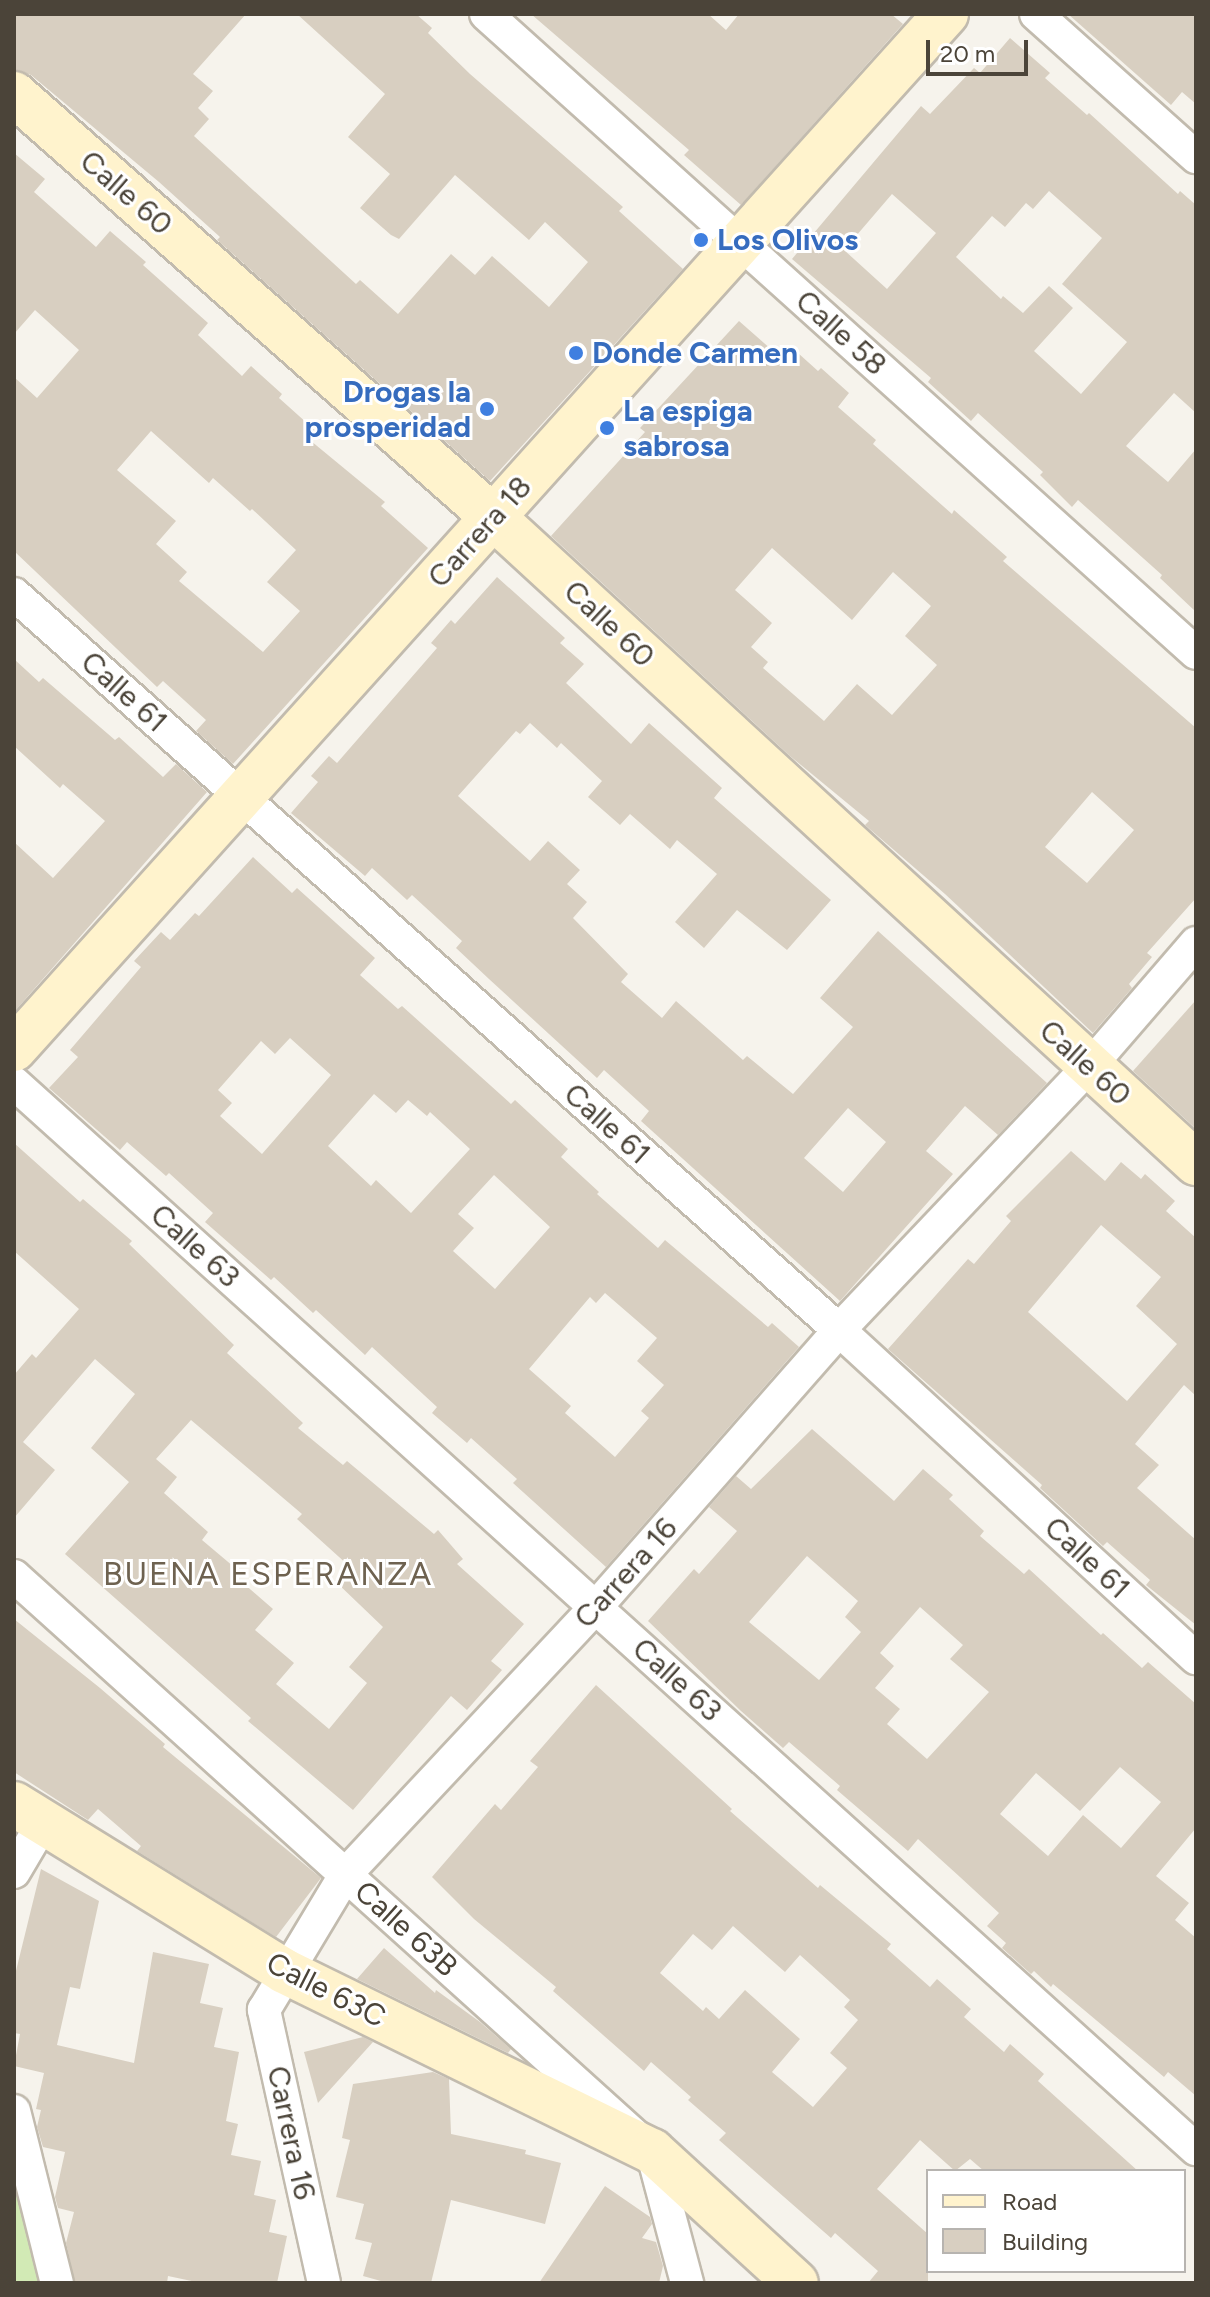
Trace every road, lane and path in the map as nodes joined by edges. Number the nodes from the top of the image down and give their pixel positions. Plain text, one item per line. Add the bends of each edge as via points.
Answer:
1 (486, 14) edge
2 (946, 14) edge
3 (1036, 14) edge
4 (14, 94) edge
5 (1196, 157) edge
6 (740, 242) junction
7 (493, 517) junction
8 (14, 594) edge
9 (1196, 653) edge
10 (241, 797) junction
11 (1196, 943) edge
12 (14, 1049) edge
13 (1089, 1067) junction
14 (14, 1083) edge
15 (1196, 1163) edge
16 (839, 1330) junction
17 (14, 1576) edge
18 (596, 1607) junction
19 (1196, 1658) edge
20 (29, 1812) edge
21 (14, 1872) edge
22 (345, 1875) junction
23 (284, 1971) junction
24 (14, 2111) edge
25 (1196, 2149) edge
26 (652, 2151) junction
27 (57, 2283) edge
28 (324, 2283) edge
29 (687, 2283) edge
30 (796, 2283) edge

1 - 6 street, Calle 58
2 - 6 street, Carrera 18
3 - 5 street
4 - 7 street, Calle 60
6 - 7 street, Carrera 18
6 - 9 street, Calle 58
7 - 10 street, Carrera 18
7 - 13 street, Calle 60
8 - 10 street, Calle 61
10 - 12 street, Carrera 18
10 - 16 street, Calle 61
11 - 13 street, Carrera 16
13 - 15 street, Calle 60
13 - 16 street, Carrera 16
14 - 18 street, Calle 63
16 - 18 street, Carrera 16
16 - 19 street, Calle 61
17 - 22 street, Calle 63B
18 - 22 street, Carrera 16
18 - 25 street, Calle 63
20 - 21 street
20 - 23 street, Calle 63C
22 - 23 street, Carrera 16
22 - 26 street, Calle 63B
23 - 26 street, Calle 63C
23 - 28 street, Carrera 16 via 264,2010
24 - 27 street
26 - 29 street
26 - 30 street, Calle 63B

